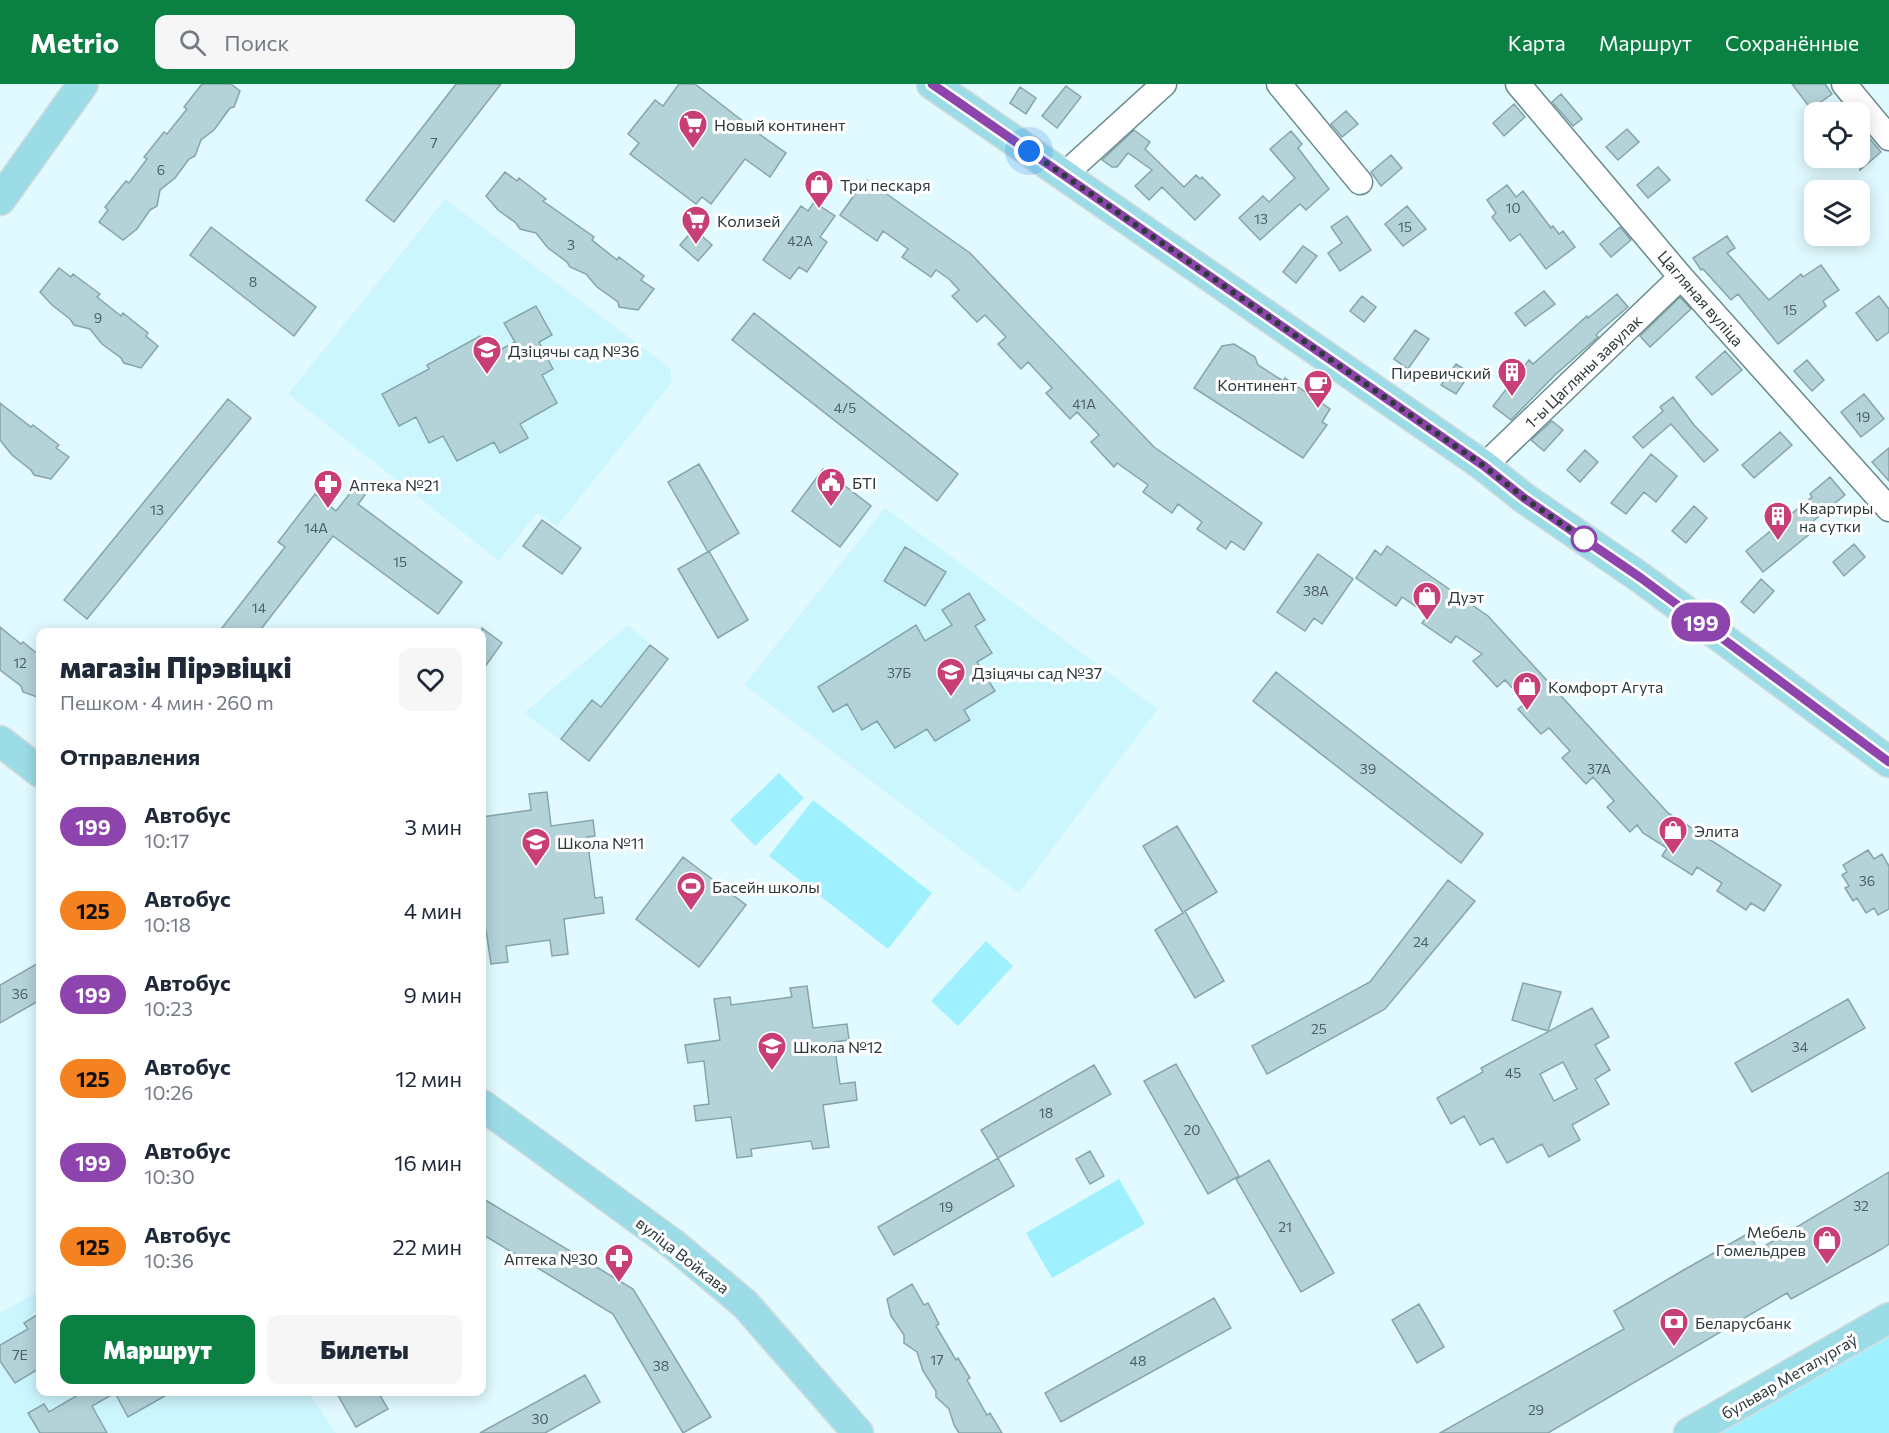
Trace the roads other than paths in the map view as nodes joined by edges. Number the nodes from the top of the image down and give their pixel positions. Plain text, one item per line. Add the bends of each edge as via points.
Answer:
1 (83, 84) edge
2 (932, 84) edge
3 (1164, 84) edge
4 (1279, 84) edge
5 (1518, 84) edge
6 (1844, 84) edge
7 (1889, 138) edge
8 (1064, 175) junction
9 (1360, 182) dead end
10 (0, 200) edge
11 (1682, 277) junction
12 (1484, 466) junction
13 (1889, 509) edge
14 (0, 741) edge
15 (1889, 762) edge
16 (36, 769) edge
17 (486, 1108) edge
18 (1889, 1318) edge
19 (858, 1433) edge
20 (1689, 1433) edge

1 - 10 main road
2 - 8 main road
3 - 8 street
4 - 9 street
5 - 11 street, Цагляная вуліца
6 - 7 street
8 - 12 main road
11 - 12 street, 1-ы Цагляны завулак
11 - 13 street, Цагляная вуліца
12 - 15 main road
14 - 16 main road
17 - 19 main road, вуліца Войкава via 673,1244 745,1304
18 - 20 main road, бульвар Металургаў

